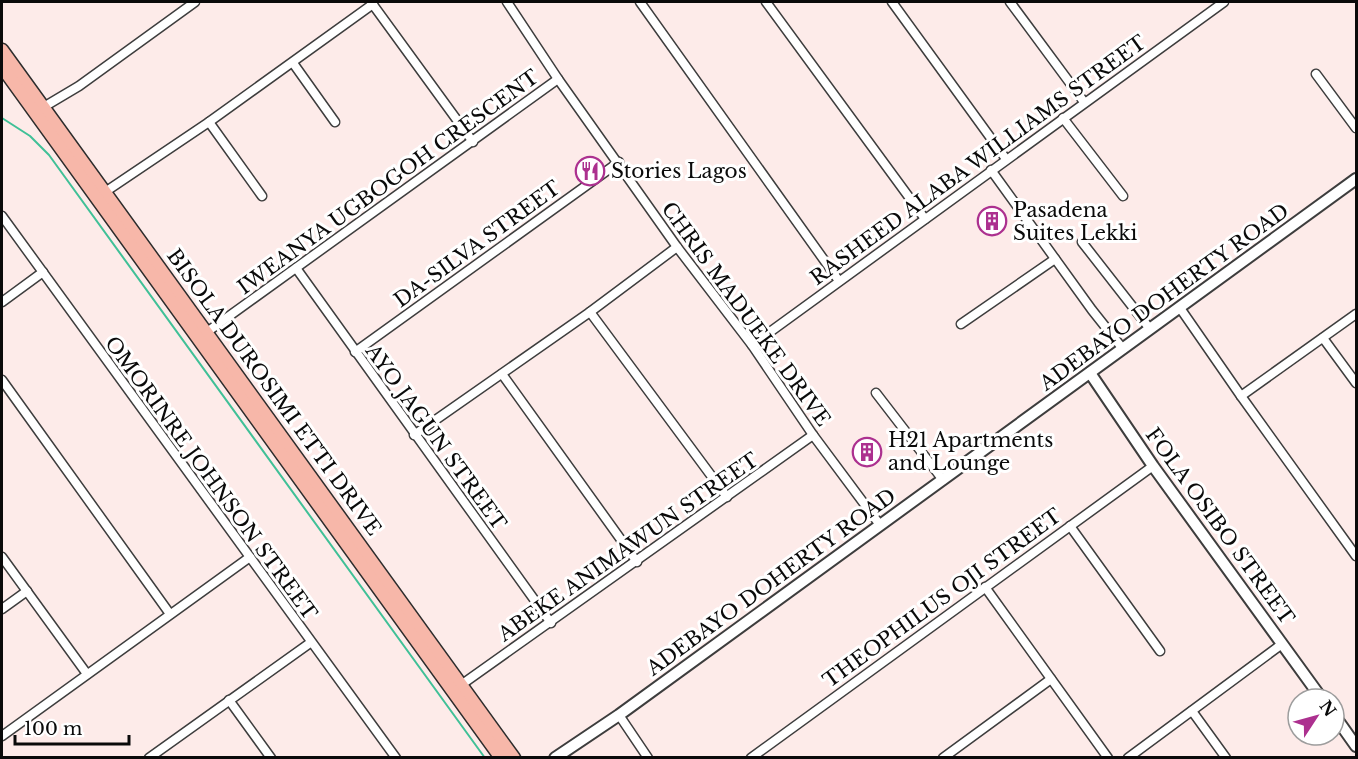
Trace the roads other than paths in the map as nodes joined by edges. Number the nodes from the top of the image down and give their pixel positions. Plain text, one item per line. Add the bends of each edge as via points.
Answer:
1 (195, 2) edge
2 (507, 2) edge
3 (640, 2) edge
4 (766, 2) edge
5 (892, 2) edge
6 (1224, 2) edge
7 (372, 3) edge
8 (1014, 3) edge
9 (2, 50) edge
10 (293, 63) junction
11 (2, 68) edge
12 (1316, 74) dead end
13 (558, 79) junction
14 (1084, 102) junction
15 (42, 108) junction
16 (1063, 118) junction
17 (209, 122) junction
18 (335, 122) dead end
19 (1356, 128) edge
20 (472, 142) junction
21 (1006, 159) junction
22 (619, 162) junction
23 (991, 170) junction
24 (1356, 179) edge
25 (105, 192) junction
26 (262, 196) dead end
27 (1123, 196) dead end
28 (2, 216) edge
29 (925, 219) junction
30 (1082, 242) dead end
31 (677, 247) junction
32 (1055, 259) junction
33 (296, 268) junction
34 (43, 272) junction
35 (839, 281) junction
36 (2, 302) edge
37 (1180, 308) junction
38 (590, 312) junction
39 (1356, 314) edge
40 (961, 324) dead end
41 (1150, 329) junction
42 (207, 332) junction
43 (1323, 338) junction
44 (752, 345) junction
45 (1124, 349) junction
46 (355, 352) junction
47 (1090, 373) junction
48 (502, 374) junction
49 (2, 380) edge
50 (1356, 383) edge
51 (876, 393) dead end
52 (1241, 396) junction
53 (414, 435) junction
54 (813, 435) junction
55 (1153, 466) junction
56 (943, 480) junction
57 (727, 497) junction
58 (880, 525) junction
59 (1070, 526) junction
60 (2, 556) edge
61 (1356, 556) edge
62 (250, 557) junction
63 (637, 562) junction
64 (985, 587) junction
65 (27, 591) junction
66 (2, 609) edge
67 (170, 614) junction
68 (551, 623) junction
69 (310, 643) junction
70 (1282, 644) junction
71 (1160, 651) dead end
72 (87, 674) junction
73 (1052, 679) junction
74 (461, 685) junction
75 (1313, 687) edge
76 (229, 700) junction
77 (1192, 711) junction
78 (619, 714) junction
79 (1346, 732) edge
80 (2, 736) edge
81 (1356, 746) edge
82 (149, 758) edge
83 (271, 758) edge
84 (396, 758) edge
85 (501, 758) edge
86 (514, 758) edge
87 (555, 758) edge
88 (648, 758) edge
89 (751, 758) edge
90 (942, 758) edge
91 (1108, 758) edge
92 (1128, 758) edge
93 (1226, 758) edge

1 - 15 street
2 - 13 street, CHRIS MADUEKE DRIVE
3 - 35 street
4 - 29 street
5 - 21 street
6 - 14 street, RASHEED ALABA WILLIAMS STREET
7 - 10 street
7 - 20 street
8 - 14 street
9 - 15 main road, BISOLA DUROSIMI ETTI DRIVE
10 - 17 street
10 - 18 street
11 - 85 main road
12 - 19 street
13 - 20 street, IWEANYA UGBOGOH CRESCENT
13 - 22 street, CHRIS MADUEKE DRIVE
14 - 16 street, RASHEED ALABA WILLIAMS STREET
15 - 25 main road, BISOLA DUROSIMI ETTI DRIVE
16 - 21 street, RASHEED ALABA WILLIAMS STREET
16 - 27 street
17 - 25 street
17 - 26 street
20 - 33 street, IWEANYA UGBOGOH CRESCENT
21 - 23 street, RASHEED ALABA WILLIAMS STREET
22 - 31 street, CHRIS MADUEKE DRIVE
22 - 46 street, DA-SILVA STREET
23 - 29 street, RASHEED ALABA WILLIAMS STREET
23 - 32 street
24 - 37 street, ADEBAYO DOHERTY ROAD
25 - 42 main road, BISOLA DUROSIMI ETTI DRIVE
28 - 34 street, OMORINRE JOHNSON STREET
29 - 35 street, RASHEED ALABA WILLIAMS STREET
30 - 41 street
31 - 38 street
31 - 44 street, CHRIS MADUEKE DRIVE
32 - 40 street
32 - 45 street
33 - 42 street, IWEANYA UGBOGOH CRESCENT
33 - 46 street, AYO JAGUN STREET
34 - 36 street
34 - 62 street, OMORINRE JOHNSON STREET
35 - 44 street, RASHEED ALABA WILLIAMS STREET
37 - 41 street, ADEBAYO DOHERTY ROAD
37 - 52 street
38 - 48 street
38 - 57 street
39 - 43 street
41 - 45 street, ADEBAYO DOHERTY ROAD
42 - 74 main road, BISOLA DUROSIMI ETTI DRIVE
43 - 50 street
43 - 52 street
44 - 54 street, CHRIS MADUEKE DRIVE
45 - 47 street, ADEBAYO DOHERTY ROAD
46 - 53 street, AYO JAGUN STREET
47 - 55 street, FOLA OSIBO STREET
47 - 56 street, ADEBAYO DOHERTY ROAD
48 - 53 street
48 - 63 street
49 - 67 street
51 - 56 street
52 - 61 street
53 - 68 street, AYO JAGUN STREET
54 - 57 street, ABEKE ANIMAWUN STREET
54 - 58 street, CHRIS MADUEKE DRIVE
55 - 59 street, THEOPHILUS OJI STREET
55 - 70 street, FOLA OSIBO STREET
56 - 58 street, ADEBAYO DOHERTY ROAD
57 - 63 street, ABEKE ANIMAWUN STREET
58 - 78 street, ADEBAYO DOHERTY ROAD
59 - 64 street, THEOPHILUS OJI STREET
59 - 71 street
60 - 65 street
62 - 67 street
62 - 69 street, OMORINRE JOHNSON STREET
63 - 68 street, ABEKE ANIMAWUN STREET
64 - 73 street
64 - 89 street, THEOPHILUS OJI STREET
65 - 66 street
65 - 72 street
67 - 72 street
68 - 74 street, ABEKE ANIMAWUN STREET
69 - 76 street
69 - 84 street, OMORINRE JOHNSON STREET
70 - 75 street, FOLA OSIBO STREET
70 - 77 street
72 - 80 street
73 - 90 street
73 - 91 street
74 - 86 main road, BISOLA DUROSIMI ETTI DRIVE
76 - 82 street
76 - 83 street
77 - 92 street
77 - 93 street
78 - 87 street, ADEBAYO DOHERTY ROAD
78 - 88 street
79 - 81 street

